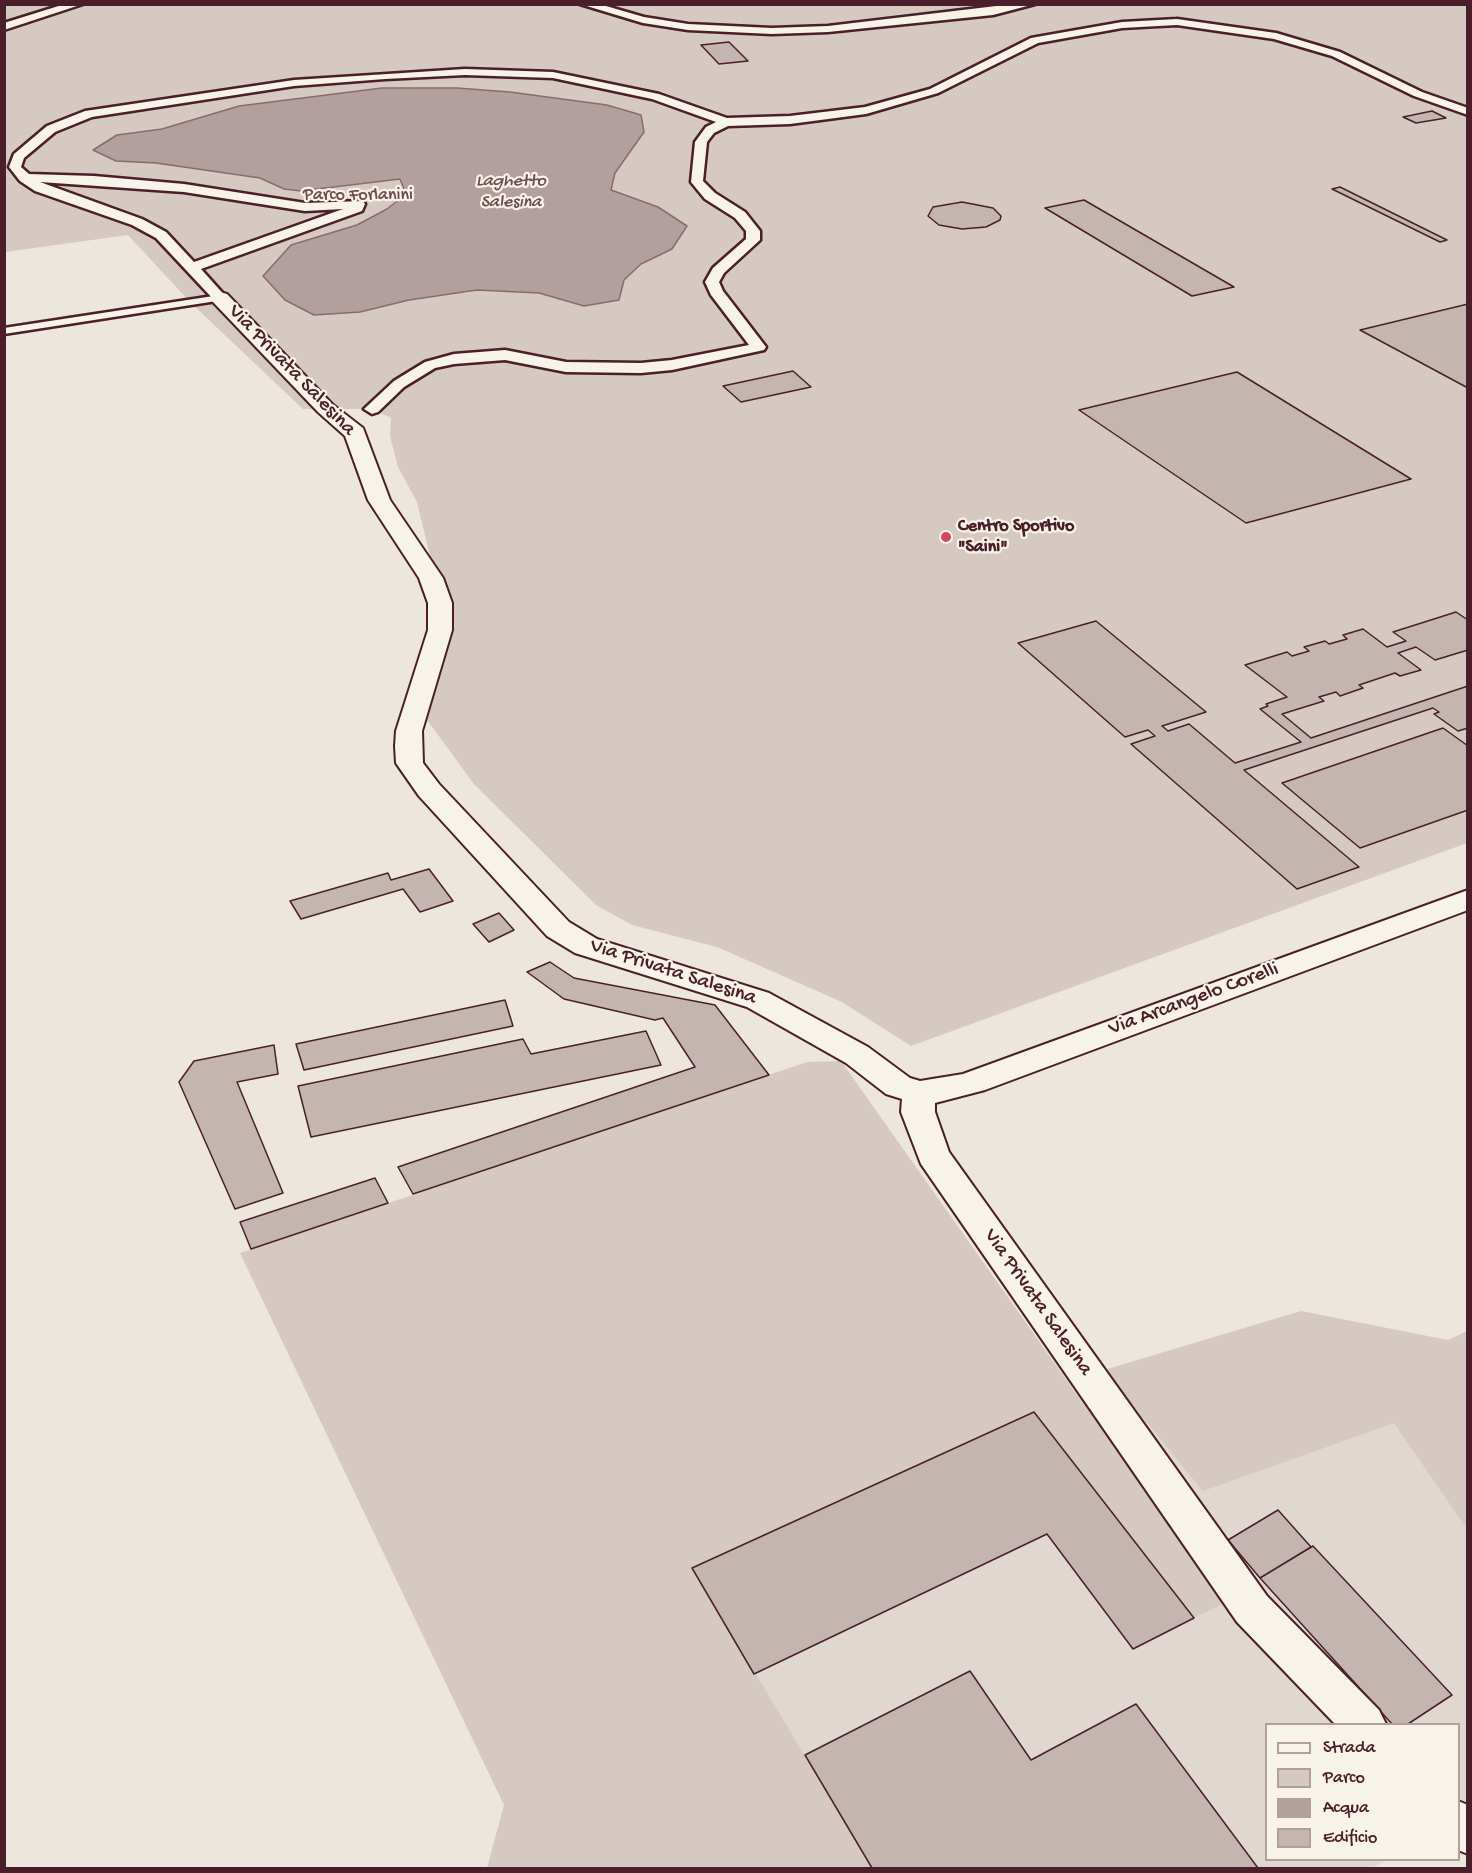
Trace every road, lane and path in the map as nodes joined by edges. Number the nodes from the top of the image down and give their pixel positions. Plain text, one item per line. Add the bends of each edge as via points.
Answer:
1 (78, 4) edge
2 (585, 4) edge
3 (1030, 4) edge
4 (4, 27) edge
5 (1467, 112) edge
6 (726, 122) junction
7 (25, 178) junction
8 (192, 268) junction
9 (213, 291) junction
10 (4, 331) edge
11 (359, 415) junction
12 (1467, 899) edge
13 (919, 1093) junction
14 (1362, 1723) edge

1 - 4 street
2 - 3 street via 688,27 772,31 828,29
5 - 6 street via 1418,94 1336,54 1276,36 1177,22 1122,25 1035,40 934,91 875,108 790,120
6 - 7 street via 655,96 553,75 465,72 294,83 89,114 51,129 18,157 15,167
6 - 11 street via 710,130 701,142 698,182 701,189 740,215 753,231 753,240 718,271 712,282 759,347 672,366 640,368 566,367 506,355 454,359 430,365
7 - 8 street via 59,196 136,222 161,235
7 - 8 street via 184,188 305,207 358,204 357,208 314,225
8 - 9 street
9 - 10 lane
9 - 11 street, Via Privata Salesina via 325,408
11 - 13 street, Via Privata Salesina via 355,433 379,500 431,578 440,603 440,630 409,731 408,746 410,763 429,790 558,929 613,956 758,1000 857,1055 898,1086
12 - 13 street, Via Arcangelo Corelli via 974,1082
13 - 14 street, Via Privata Salesina via 918,1112 933,1155 1252,1609

